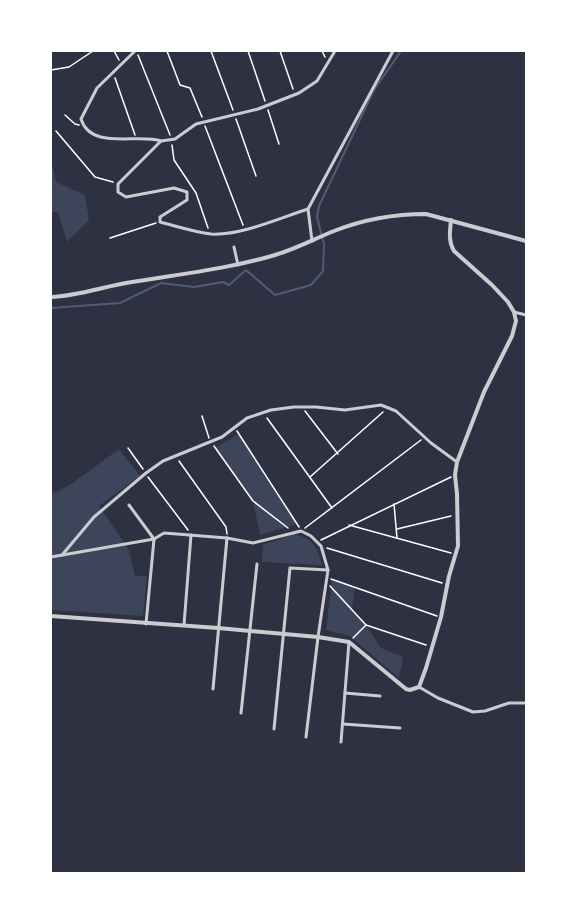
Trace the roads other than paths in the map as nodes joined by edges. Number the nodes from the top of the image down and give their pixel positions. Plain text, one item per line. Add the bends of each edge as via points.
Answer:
1 (135, 51) edge
2 (334, 51) edge
3 (393, 51) edge
4 (161, 142) junction
5 (308, 209) junction
6 (451, 220) junction
7 (312, 241) junction
8 (526, 241) edge
9 (234, 247) dead end
10 (238, 265) junction
11 (51, 297) edge
12 (514, 312) junction
13 (526, 315) edge
14 (457, 462) junction
15 (129, 505) dead end
16 (192, 535) junction
17 (227, 538) junction
18 (154, 539) junction
19 (62, 555) junction
20 (51, 557) edge
21 (257, 564) dead end
22 (328, 570) junction
23 (51, 616) edge
24 (146, 624) junction
25 (184, 625) junction
26 (218, 628) junction
27 (250, 631) junction
28 (283, 634) junction
29 (318, 637) junction
30 (348, 642) junction
31 (418, 687) junction
32 (213, 689) dead end
33 (345, 693) junction
34 (380, 696) dead end
35 (526, 703) edge
36 (241, 713) dead end
37 (342, 724) junction
38 (400, 728) dead end
39 (274, 729) dead end
40 (306, 737) dead end
41 (341, 742) dead end

1 - 4 street via 97,88 81,119 83,125 98,137 137,140 147,138
2 - 4 street via 317,81 294,95 267,106 196,124 175,139
3 - 5 street
4 - 5 street via 118,184 118,192 126,197 174,188 187,192 186,200 160,217 160,222 210,234 224,234
5 - 7 street
6 - 7 street via 426,214 410,214 358,223
6 - 8 street
6 - 12 street via 450,244 454,251 492,285
7 - 10 street via 296,249
9 - 10 street
10 - 11 street via 132,282 63,297
12 - 13 street
12 - 14 street via 516,321 512,336 484,392
14 - 19 street via 389,407 381,405 345,410 301,407 271,410 247,418 222,437 175,455 146,473 94,517
14 - 31 street via 455,475 458,546 441,617
15 - 18 street
16 - 17 street
16 - 18 street via 164,533
16 - 25 street
17 - 22 street via 253,543 301,531 321,546
17 - 26 street
18 - 19 street
18 - 24 street
19 - 20 street
21 - 27 street
22 - 28 street via 290,568
22 - 29 street
23 - 24 street
24 - 25 street
25 - 26 street
26 - 27 street
26 - 32 street
27 - 28 street
27 - 36 street
28 - 29 street
28 - 39 street
29 - 30 street
29 - 40 street
30 - 31 street via 406,689
30 - 33 street
31 - 35 street via 473,712 509,703
33 - 34 street
33 - 37 street
37 - 38 street
37 - 41 street

